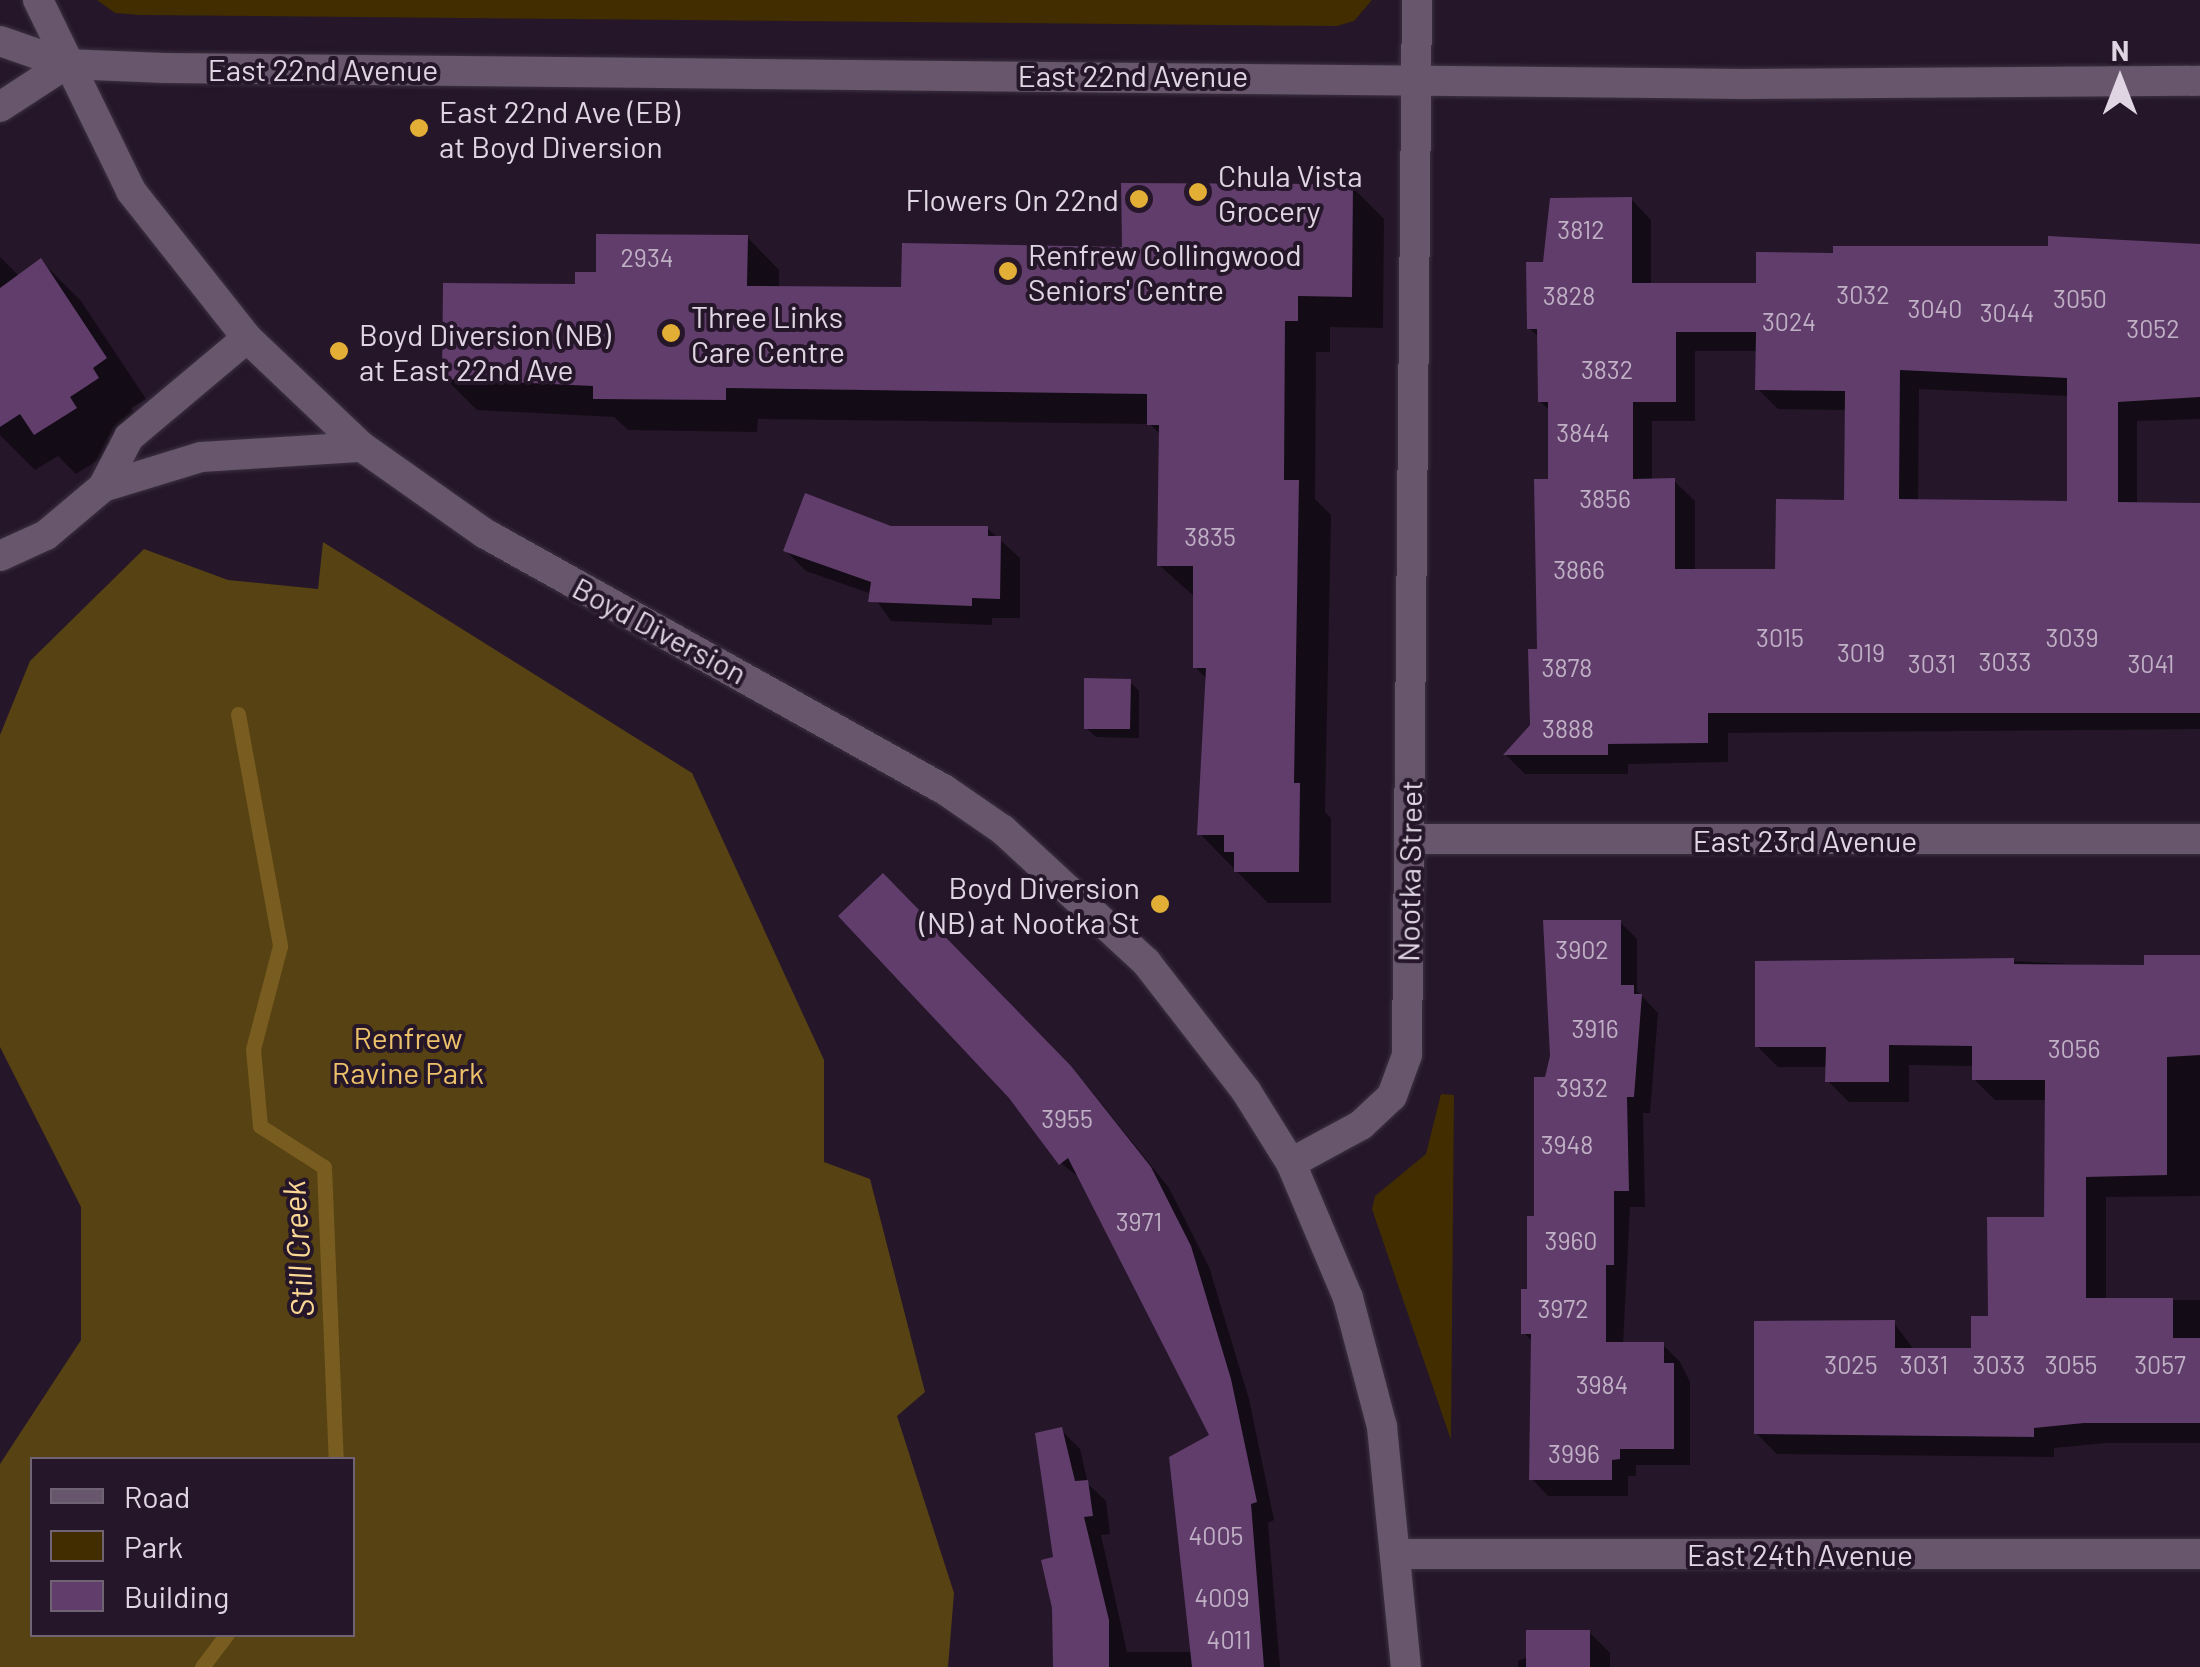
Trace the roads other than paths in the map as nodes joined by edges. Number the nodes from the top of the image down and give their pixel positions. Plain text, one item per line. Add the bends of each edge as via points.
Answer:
1 (38, 0) edge
2 (1418, 0) edge
3 (0, 41) edge
4 (66, 64) junction
5 (1416, 79) junction
6 (2200, 81) edge
7 (0, 107) edge
8 (247, 338) junction
9 (362, 447) junction
10 (103, 487) junction
11 (0, 556) edge
12 (1410, 839) junction
13 (2200, 839) edge
14 (1290, 1163) junction
15 (1400, 1554) junction
16 (2200, 1554) edge
17 (1406, 1667) edge

1 - 4 street, Boyd Diversion
2 - 5 street, Nootka Street
3 - 4 street, East 22nd Avenue
4 - 5 street, East 22nd Avenue
4 - 7 street
4 - 8 street, Boyd Diversion via 131,190
5 - 6 street, East 22nd Avenue
5 - 12 street, Nootka Street
8 - 9 street, Boyd Diversion
8 - 10 street via 129,438
9 - 10 street via 202,457
9 - 14 street, Boyd Diversion via 484,533 870,744 1003,830 1146,962 1246,1091
10 - 11 street via 46,535
12 - 13 street, East 23rd Avenue
12 - 14 street, Nootka Street via 1407,1055 1392,1096 1361,1125
14 - 15 street via 1348,1298 1382,1427
15 - 16 street, East 24th Avenue
15 - 17 street

